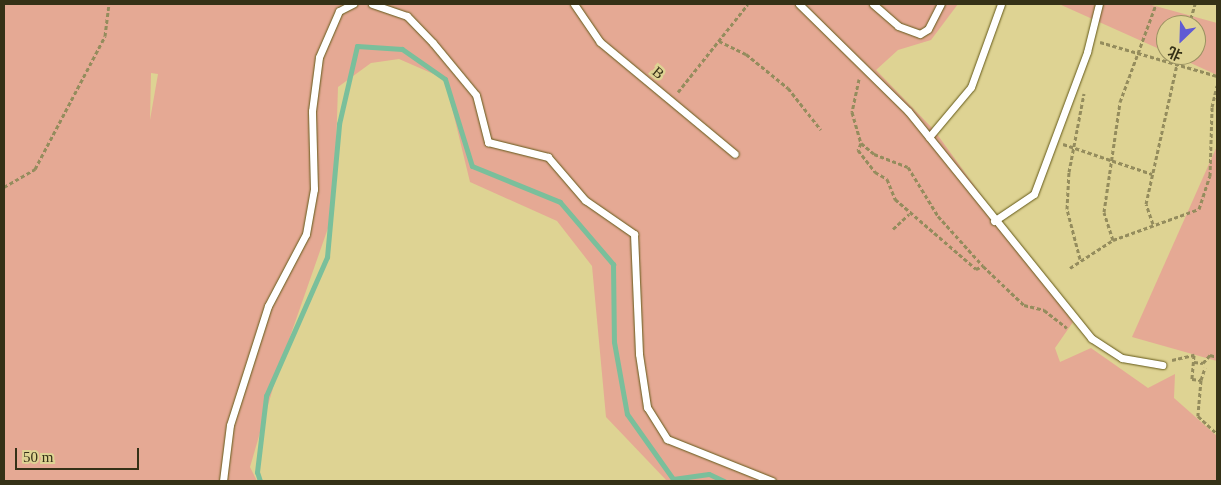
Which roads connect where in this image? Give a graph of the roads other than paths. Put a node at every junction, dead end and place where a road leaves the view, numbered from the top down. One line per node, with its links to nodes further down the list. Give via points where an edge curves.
1 (352, 4): 13 (lane, via 339,11 318,57 312,112 314,189 306,234 268,306 230,425)
2 (372, 4): 14 (lane, via 407,16 433,43 476,95 488,142 548,157 585,200 634,234 639,354 647,406 667,439)
3 (574, 4): 10 (lane, B, via 600,42)
4 (799, 4): 9 (lane, via 862,63)
5 (876, 4): 6 (lane, via 898,26 920,34 928,29)
6 (941, 4)
7 (1001, 4): 9 (lane, via 971,87)
8 (1099, 4): 11 (lane, via 1090,39 1034,194)
9 (929, 137): 11 (lane)
10 (735, 154)
11 (994, 221): 12 (lane, via 1091,338 1122,358)
12 (1162, 365)
13 (223, 481)
14 (772, 481)

